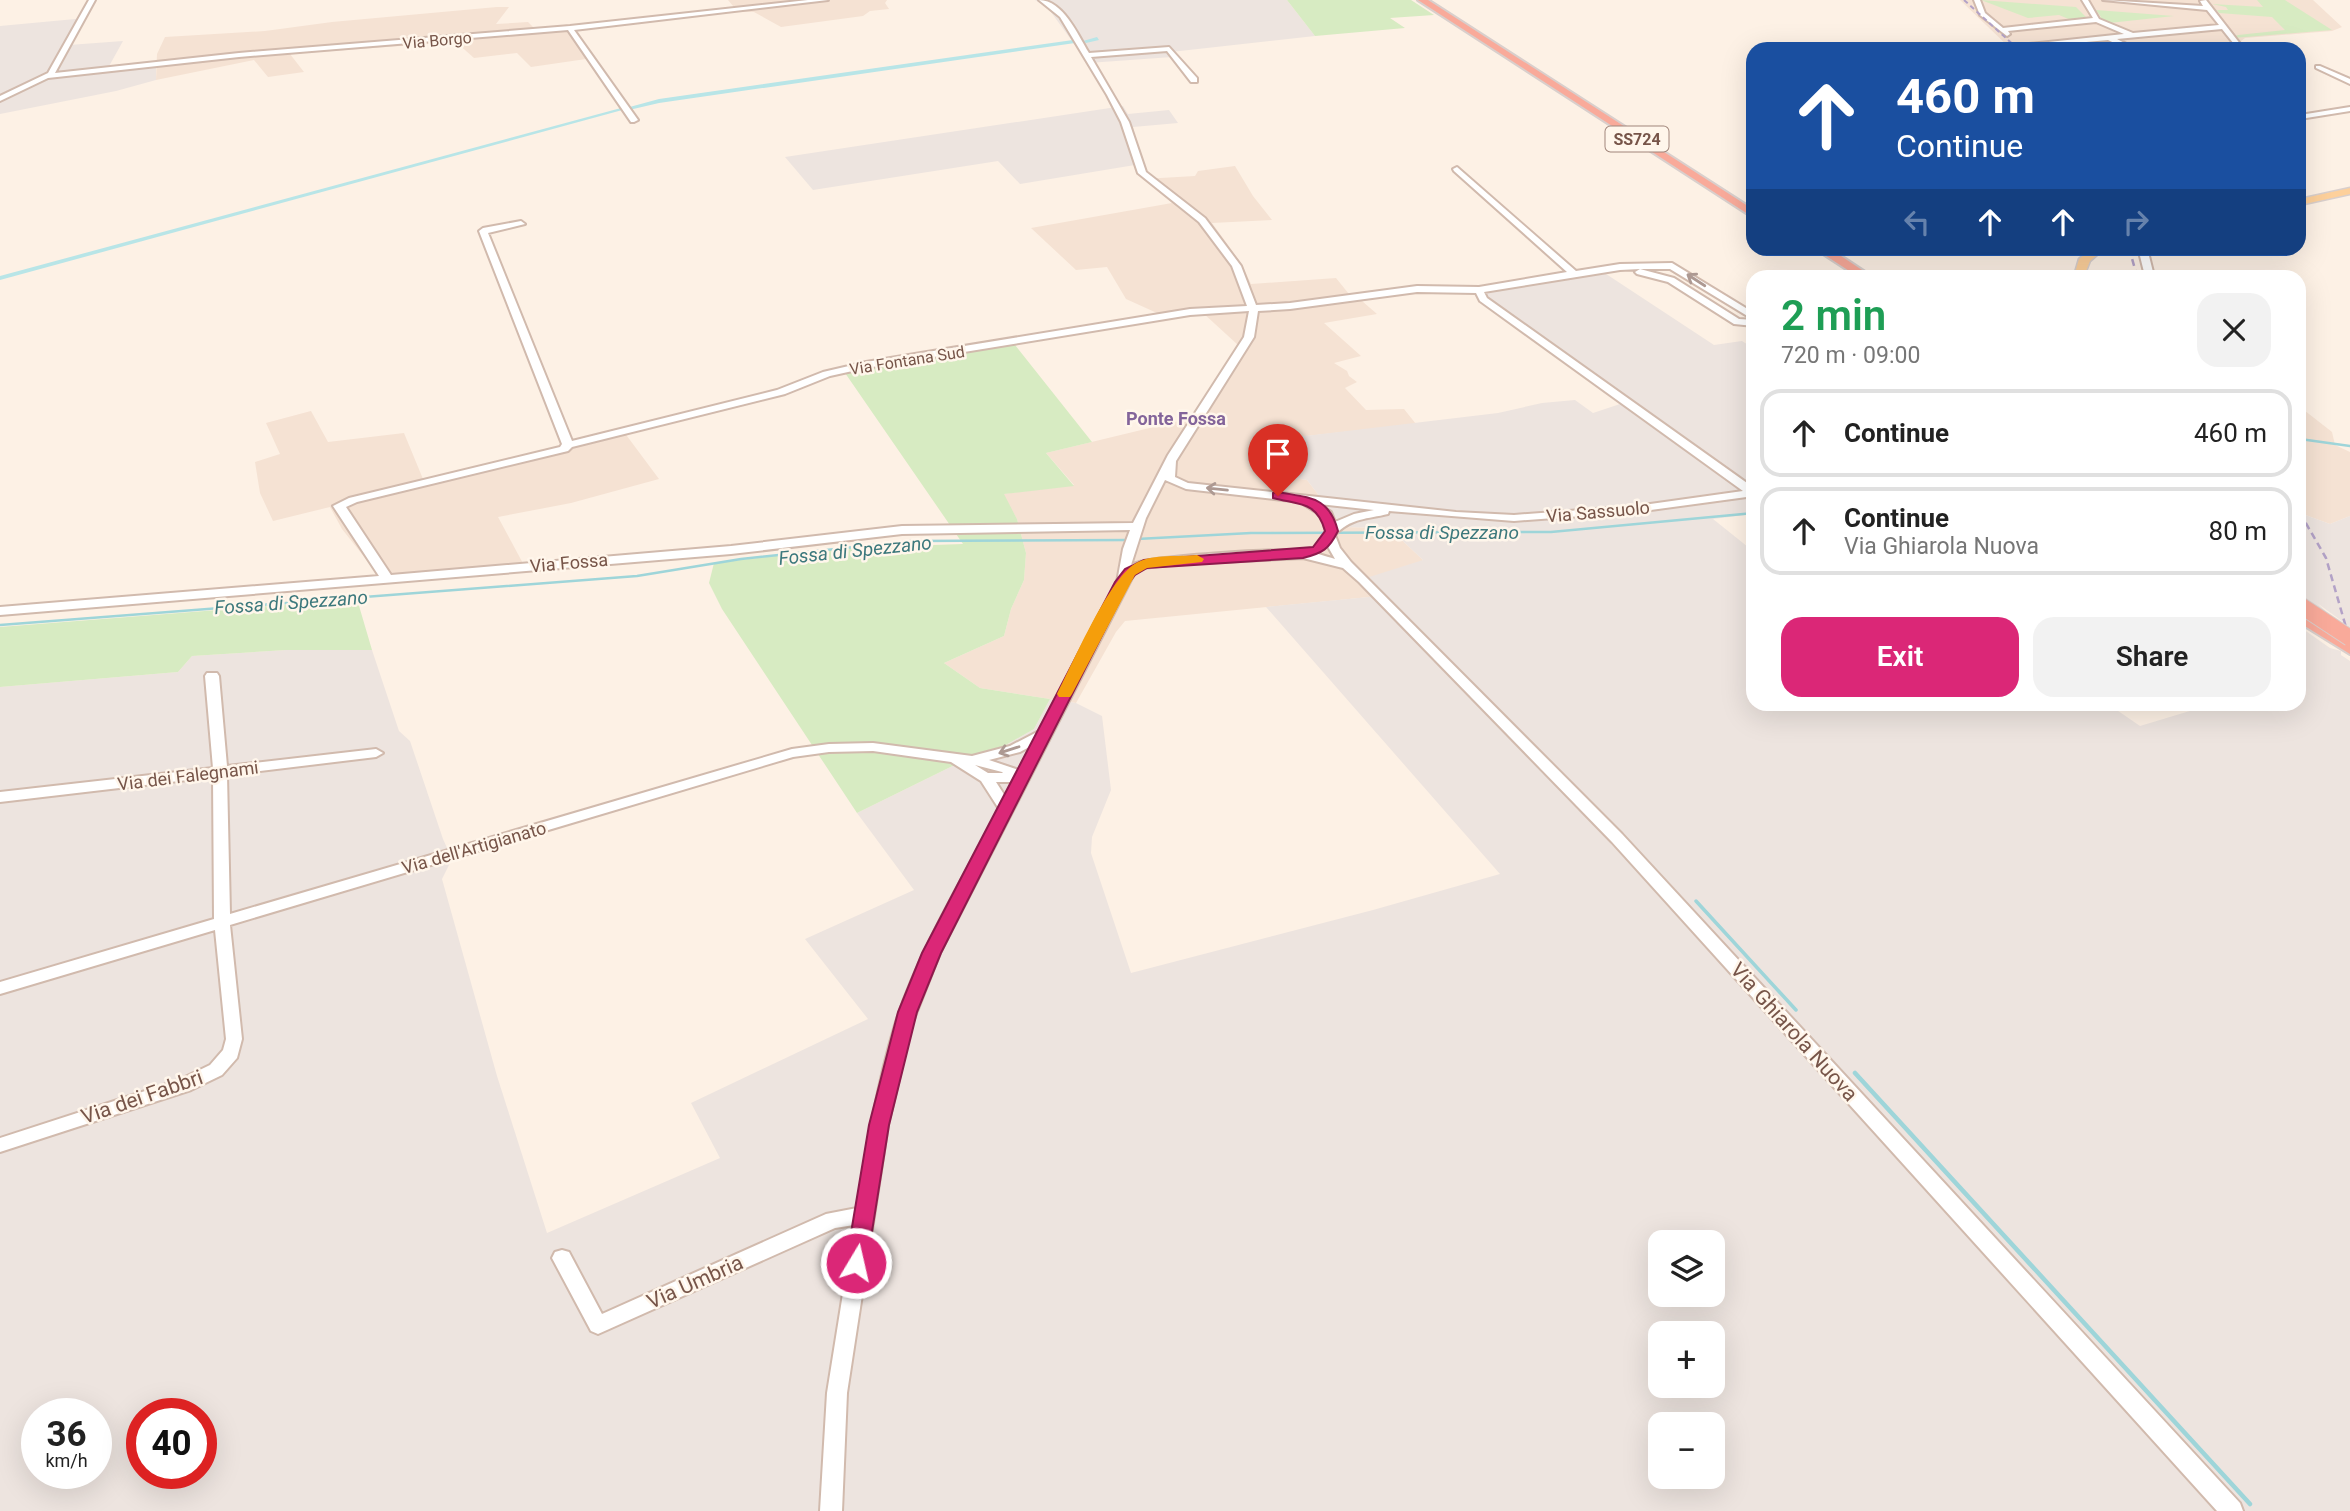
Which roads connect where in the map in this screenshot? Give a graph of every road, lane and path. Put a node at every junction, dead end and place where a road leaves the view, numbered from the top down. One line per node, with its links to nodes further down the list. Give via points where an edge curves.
1 (92, 0): 26 (street)
2 (825, 0): 15 (street, Via Borgo)
3 (1042, 0): 24 (street, via 1063,16)
4 (1422, 0): 39 (highway, SS724)
5 (1430, 0): 38 (highway, SS724)
6 (1977, 0): 16 (street, via 1982,14)
7 (2085, 0): 11 (street)
8 (2106, 0): 10 (street)
9 (2203, 0): 10 (street)
10 (2209, 8): 14 (street)
11 (2097, 20): 12 (street); 18 (street)
12 (2074, 22): 13 (street); 16 (street)
13 (2086, 27)
14 (2224, 27): 18 (street); 23 (street)
15 (570, 28): 26 (street, Via Borgo); 34 (street)
16 (2001, 30): 20 (street)
17 (2098, 33): 19 (street)
18 (2132, 36): 19 (street)
19 (2110, 38): 21 (street); 22 (street)
20 (2016, 42)
21 (2075, 42)
22 (2118, 42)
23 (2235, 42)
24 (1087, 55): 27 (street, via 1169,49); 50 (street, via 1125,122 1142,173 1202,220 1236,266)
25 (2318, 67): 28 (street)
26 (48, 76): 29 (street)
27 (1194, 80)
28 (2350, 82)
29 (22, 89): 30 (street); 31 (street)
30 (0, 92)
31 (0, 99)
32 (2350, 109): 33 (street)
33 (2306, 116)
34 (634, 121)
35 (1457, 169): 48 (street)
36 (2350, 191): 37 (main road)
37 (2306, 201)
38 (1746, 203)
39 (1746, 210)
40 (521, 224): 53 (street, via 483,231)
41 (1813, 256): 45 (highway)
42 (1828, 256): 46 (highway)
43 (1831, 256): 47 (highway)
44 (1629, 267): 48 (street, Via Fontana Sud); 51 (street, Via Fontana Sud, one-way to 44, via 1675,267); 52 (street, via 1671,280)
45 (1832, 270)
46 (1846, 270)
47 (1855, 270)
48 (1574, 274): 49 (street, Via Fontana Sud)
49 (1479, 290): 50 (street, Via Fontana Sud, via 1417,289); 56 (street, via 1483,299)
50 (1252, 308): 53 (street, Via Fontana Sud, via 1190,312 866,365 781,392); 54 (street, via 1249,337)
51 (1746, 312)
52 (1746, 324)
53 (568, 445): 66 (street, Via Fontana Sud, via 339,506)
54 (1172, 461): 55 (street, via 1170,479); 59 (street)
55 (1186, 486): 58 (street, Via Sassuolo, one-way to 55); 59 (street)
56 (1746, 487)
57 (1746, 492): 60 (street, Via Sassuolo, via 1683,504 1546,516)
58 (1298, 498): 60 (street, Via Sassuolo); 61 (street, via 1323,510)
59 (1148, 500): 62 (street)
60 (1421, 512): 61 (street, via 1364,514)
61 (1331, 534): 63 (street, via 1318,550); 65 (street)
62 (1134, 540): 64 (street, Via Fossa, via 1147,556); 66 (street, Via Fossa, via 902,530 731,550); 67 (street)
63 (1303, 554): 64 (street); 65 (street)
64 (1177, 560): 67 (street, via 1140,565)
65 (1345, 565): 89 (street, Via Ghiarola Nuova, via 1617,838)
66 (387, 578): 69 (street, Via Fossa)
67 (1122, 582): 74 (street)
68 (2306, 609): 71 (highway, bridge)
69 (0, 611)
70 (2306, 620): 72 (highway)
71 (2350, 638)
72 (2350, 649)
73 (212, 676): 78 (street, Via dei Fabbri)
74 (1044, 734): 77 (street, Via dell'Artigianato, one-way to 77, via 1015,749); 79 (street)
75 (376, 753): 78 (street, Via dei Falegnami)
76 (953, 760): 77 (street, Via dell'Artigianato); 80 (street, Via dell'Artigianato); 83 (street, Via dell'Artigianato, via 873,747 792,754)
77 (971, 760): 79 (street, Via dell'Artigianato)
78 (220, 772): 81 (street, Via dei Falegnami); 83 (street, Via dei Fabbri)
79 (1021, 777): 80 (street); 82 (street)
80 (986, 778): 82 (street, Via dell'Artigianato)
81 (0, 797)
82 (1006, 808): 86 (street, via 932,953 908,1012 879,1125)
83 (222, 921): 84 (street, Via dell'Artigianato); 85 (street, Via dei Fabbri, via 234,1039 231,1053 216,1070 185,1085)
84 (0, 988)
85 (0, 1144)
86 (864, 1215): 87 (street, Via Umbria, via 833,1220 598,1325); 88 (street, via 837,1393)
87 (562, 1258)
88 (831, 1511)
89 (2232, 1511)

